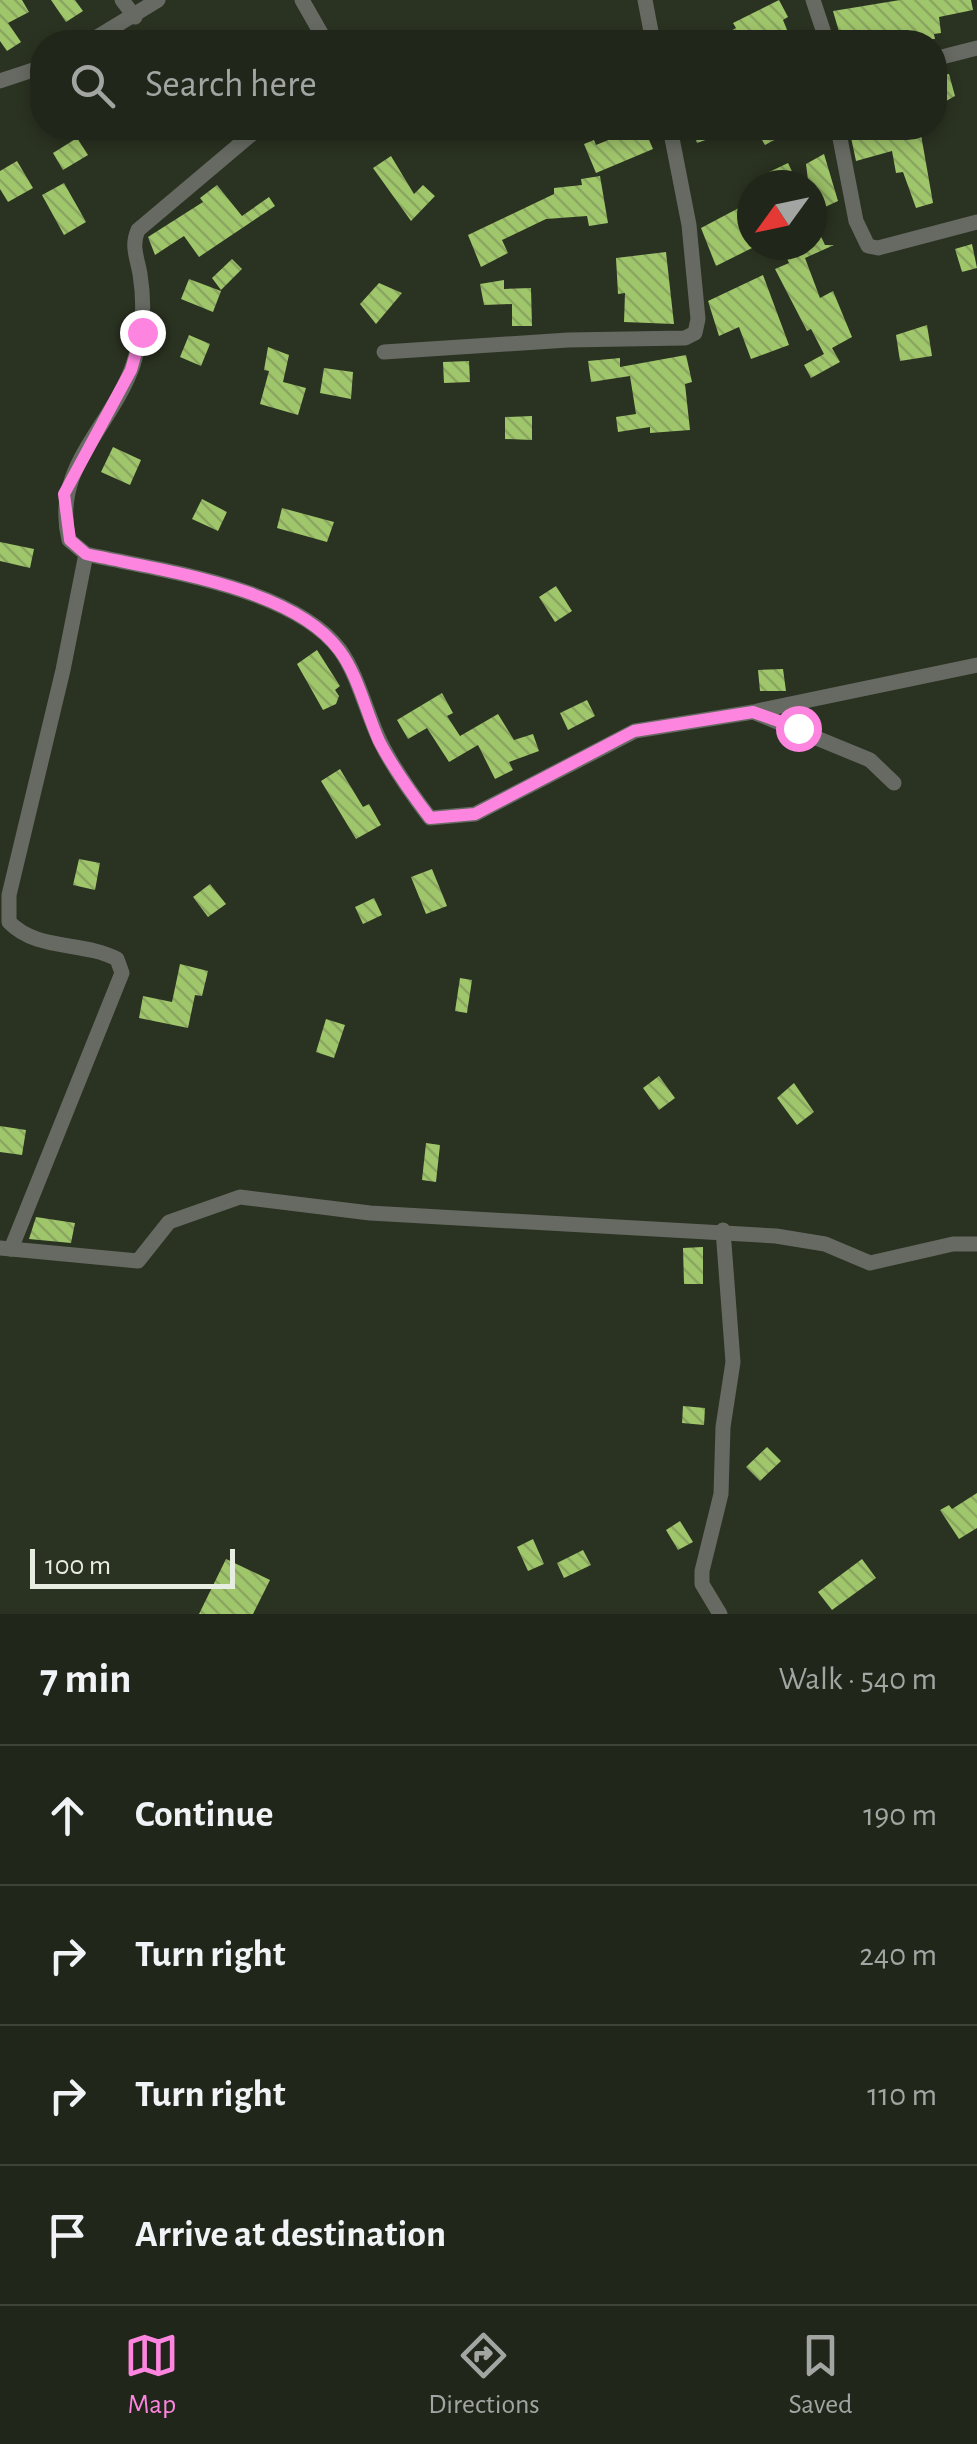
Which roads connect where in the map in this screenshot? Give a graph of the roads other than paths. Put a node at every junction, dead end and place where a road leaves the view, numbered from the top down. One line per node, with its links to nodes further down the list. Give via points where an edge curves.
1 (122, 0): 6 (street)
2 (158, 0): 6 (street)
3 (302, 0): 8 (street)
4 (645, 0): 9 (street)
5 (813, 0): 10 (street)
6 (135, 18): 7 (street)
7 (112, 30)
8 (319, 30)
9 (651, 30)
10 (823, 30)
11 (977, 48): 12 (street)
12 (947, 56)
13 (30, 70): 14 (street)
14 (0, 81)
15 (244, 140): 20 (street, via 132,242 142,332 131,370 64,494 70,540)
16 (672, 140): 19 (street, via 689,225 694,333)
17 (840, 140): 18 (street, via 856,221 868,246)
18 (977, 222)
19 (384, 352)
20 (86, 554): 22 (street, via 224,586 297,614 324,633 341,651 381,744 430,818 475,814 634,731); 26 (street, via 9,894 9,922 37,940 96,948 117,959 122,973)
21 (977, 666): 22 (street)
22 (753, 712): 23 (street, via 870,760)
23 (894, 783)
24 (723, 1230): 25 (street, via 825,1244 870,1263); 26 (street, via 370,1214 240,1197 169,1222 138,1262); 27 (street, via 733,1362 721,1494 702,1571 702,1584)
25 (977, 1244)
26 (6, 1248)
27 (720, 1614)

